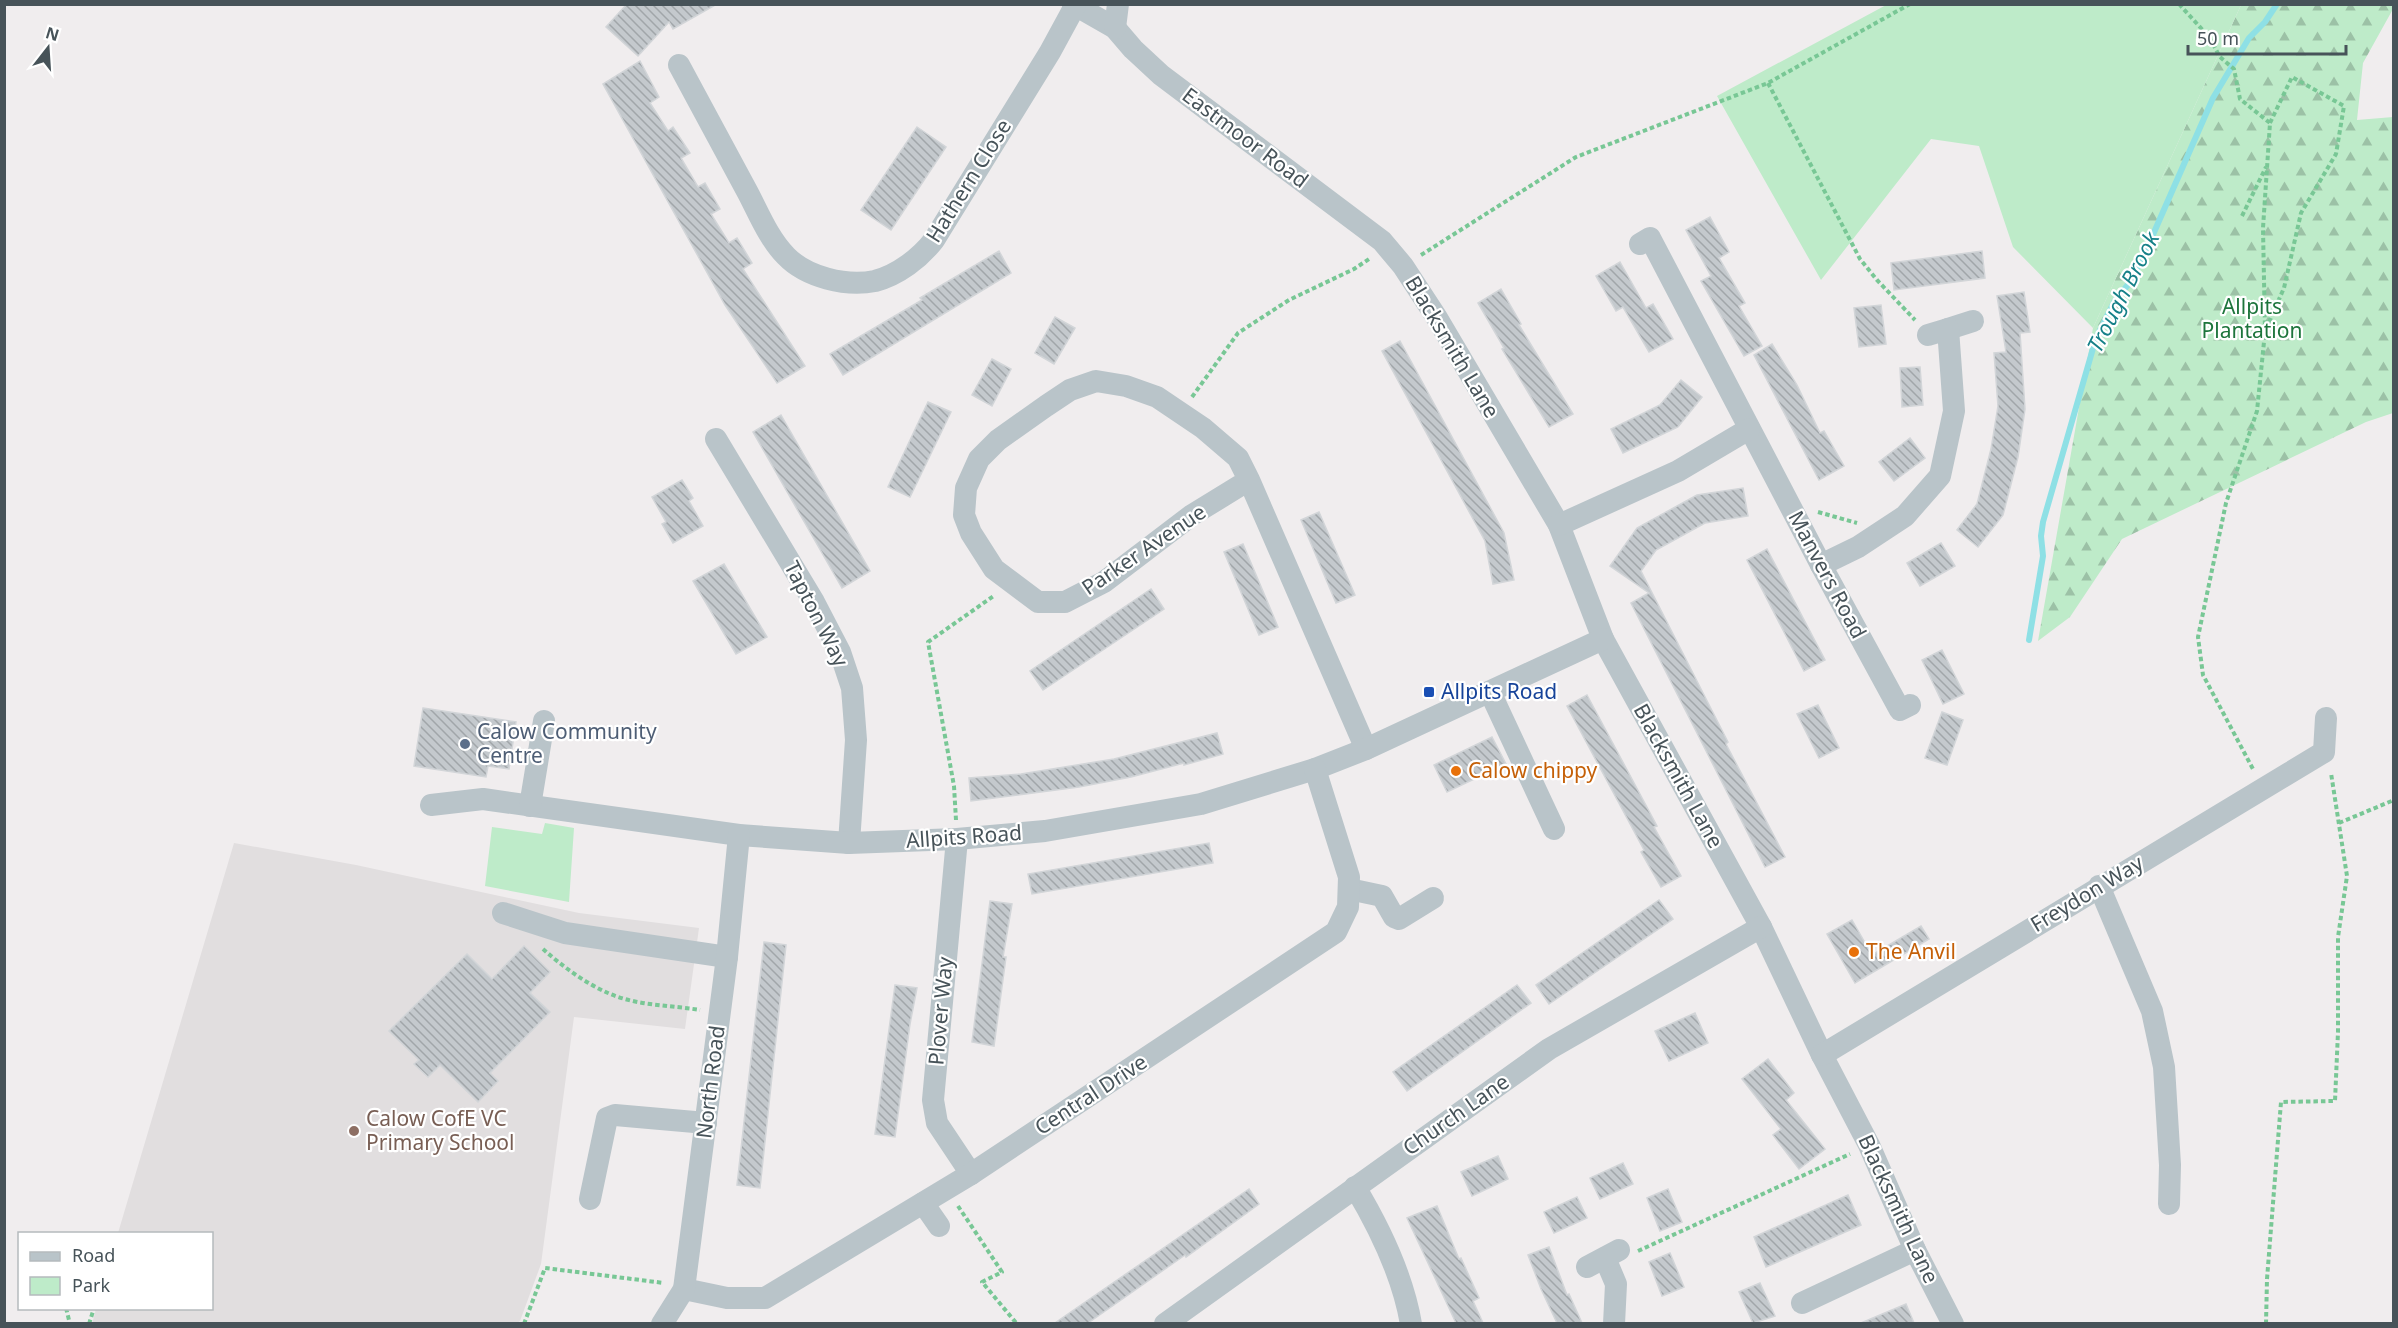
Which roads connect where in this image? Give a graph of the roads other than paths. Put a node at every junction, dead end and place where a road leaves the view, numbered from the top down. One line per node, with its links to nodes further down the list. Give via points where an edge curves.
1 (1118, 4): 3 (street)
2 (1074, 5): 3 (street); 4 (street, Hathern Close, via 1050,52 934,240 902,269 875,280 827,278 798,266 786,256)
3 (1115, 28): 5 (street, Eastmoor Road, via 1161,75)
4 (679, 65)
5 (1385, 244): 11 (street, Blacksmith Lane, via 1437,318)
6 (1640, 244): 8 (street, Manvers Road, via 1650,238)
7 (1973, 321): 12 (street, via 1938,332 1954,411 1940,476 1905,516)
8 (1749, 429): 11 (street, via 1678,471); 12 (street, Manvers Road)
9 (716, 439): 25 (street, Tapton Way, via 814,602 852,688 856,740)
10 (1249, 480): 10 (street, Parker Avenue, via 1238,458 1157,397 1096,381 1070,390 979,459 966,488 964,515 994,569 1038,602 1065,602 1104,582 1192,515); 18 (street, Parker Avenue)
11 (1559, 525): 13 (street, Blacksmith Lane)
12 (1821, 565): 15 (street, Manvers Road)
13 (1603, 639): 14 (street, Allpits Road); 30 (street, Blacksmith Lane)
14 (1491, 692): 18 (street, Allpits Road); 22 (street)
15 (1899, 711)
16 (2326, 718): 26 (street, Freydon Way, via 2324,752)
17 (544, 721): 21 (street)
18 (1366, 749): 19 (street, Allpits Road)
19 (1315, 769): 24 (street, Allpits Road, via 1201,804 1045,831); 27 (street, Central Drive, via 1349,877)
20 (431, 805): 21 (street, Allpits Road, via 483,799)
21 (537, 807): 23 (street, Allpits Road)
22 (1554, 829)
23 (739, 835): 25 (street, Allpits Road); 31 (street, North Road)
24 (957, 839): 25 (street, Allpits Road); 34 (street, Plover Way, via 933,1100 937,1124)
25 (849, 843)
26 (2099, 886): 32 (street, Freydon Way); 38 (street, via 2152,1011 2162,1056)
27 (1348, 889): 28 (street, via 1382,896 1399,919); 34 (street, Central Drive, via 1347,907 1336,932 1184,1044)
28 (1433, 898)
29 (503, 913): 31 (street, via 565,933)
30 (1761, 927): 32 (street, Blacksmith Lane); 35 (street, Church Lane, via 1549,1049)
31 (727, 957): 33 (street, North Road)
32 (1822, 1055): 40 (street, Blacksmith Lane, via 1869,1145)
33 (706, 1122): 36 (street, via 615,1115 607,1118); 42 (street, North Road)
34 (971, 1174): 37 (street, Central Drive)
35 (1355, 1187): 45 (street, Church Lane); 46 (street, via 1378,1226 1408,1306)
36 (590, 1199)
37 (923, 1203): 39 (street); 42 (street, Central Drive, via 765,1298 727,1298)
38 (2169, 1204)
39 (939, 1226)
40 (1915, 1250): 43 (street); 48 (street, Blacksmith Lane)
41 (1604, 1258): 47 (street, via 1616,1284)
42 (684, 1289): 44 (street, North Road)
43 (1802, 1303)
44 (662, 1323)
45 (1165, 1323)
46 (1410, 1323)
47 (1614, 1323)
48 (1953, 1323)

